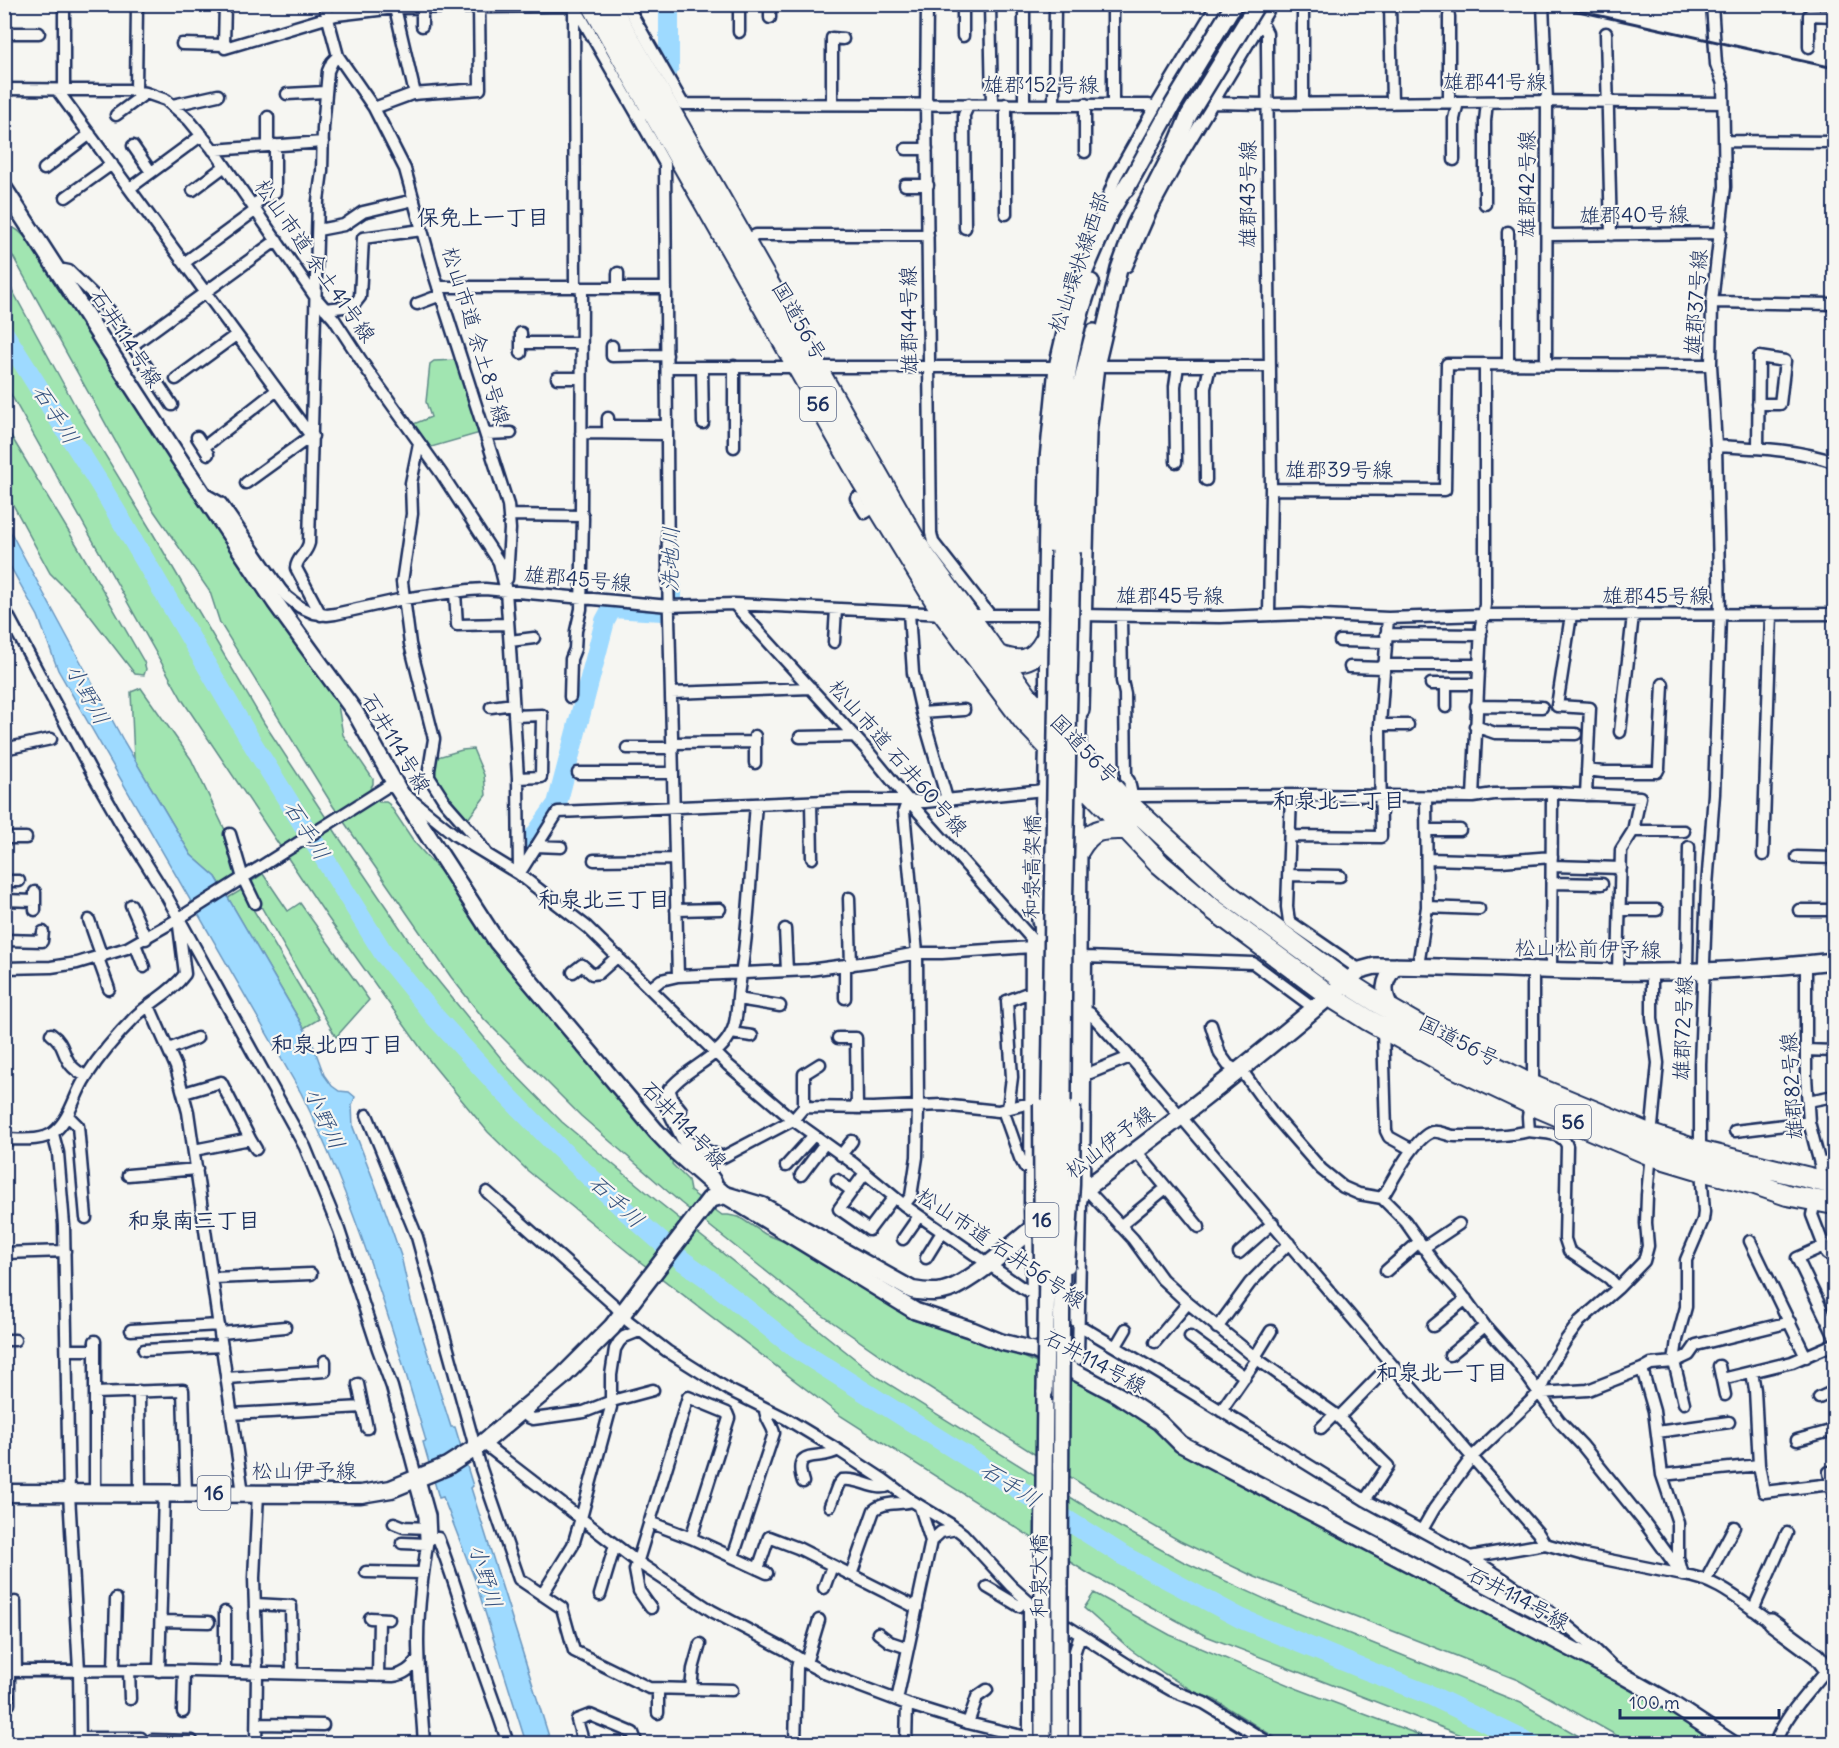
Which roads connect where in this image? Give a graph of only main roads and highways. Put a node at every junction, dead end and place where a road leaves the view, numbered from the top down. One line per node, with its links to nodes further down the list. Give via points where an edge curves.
1 (609, 4): 3 (highway, 国道56号 / 56)
2 (578, 6): 3 (highway, 国道56号 / 56)
3 (657, 105): 4 (highway, 国道56号 / 56); 4 (highway, 国道56号 / 56, via 743,242)
4 (806, 367): 5 (highway, 国道56号 / 56)
5 (883, 502): 7 (highway, 国道56号 / 56); 8 (highway, 国道56号 / 56, via 943,614 1010,704 1080,779)
6 (1045, 641): 7 (highway, via 1027,659)
7 (996, 655): 8 (highway, 国道56号 / 56, via 1080,753)
8 (1132, 801): 9 (highway, via 1088,836); 10 (highway, 国道56号 / 56, via 1226,893); 11 (highway, 国道56号 / 56, via 1160,864 1213,909)
9 (1079, 850)
10 (1353, 976): 11 (main road, 松山伊予線 / 16); 12 (highway, 国道56号 / 56, via 1392,1010)
11 (1330, 996): 12 (highway, 国道56号 / 56, via 1447,1064); 14 (main road, 松山伊予線 / 16, via 960,1285 941,1292 912,1290 762,1206 725,1195 710,1199 612,1327 562,1377 477,1447 418,1479 391,1490 361,1494)
12 (1532, 1095): 13 (highway, 国道56号 / 56); 13 (highway, 国道56号 / 56, via 1651,1155 1787,1195)
13 (1826, 1189)
14 (4, 1493)

